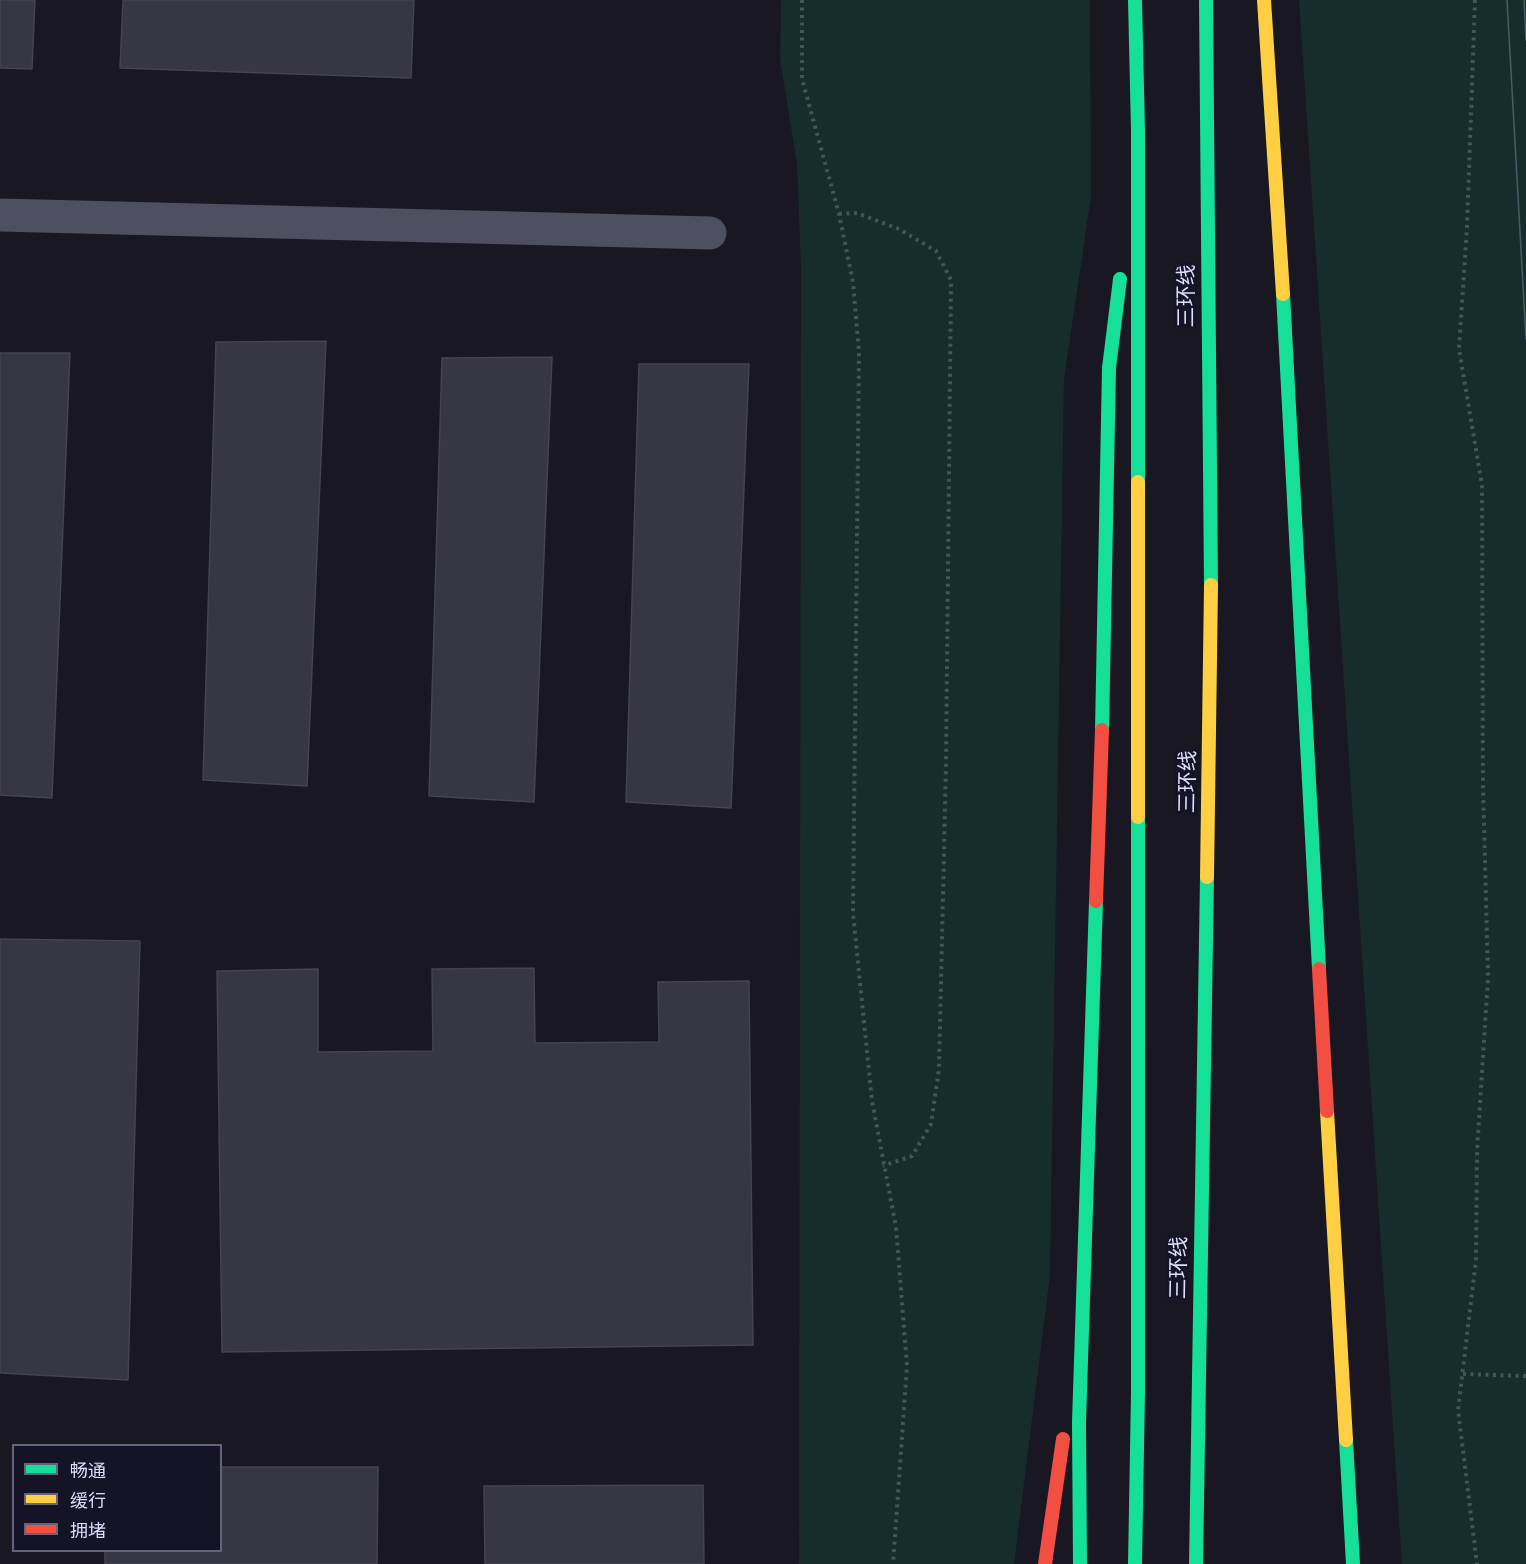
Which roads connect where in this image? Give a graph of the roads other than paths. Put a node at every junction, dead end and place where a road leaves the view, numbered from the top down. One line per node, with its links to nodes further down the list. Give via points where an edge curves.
1 (1136, 0): 4 (highway, 三环线)
2 (1206, 0): 10 (highway, 三环线, via 1211,633)
3 (1263, 0): 16 (highway, via 1282,271)
4 (1138, 131): 7 (highway); 13 (highway, 三环线)
5 (0, 215): 6 (street)
6 (710, 233)
7 (1125, 238)
8 (1122, 261): 9 (highway, via 1109,368 1103,708)
9 (1083, 1294): 11 (highway); 12 (highway)
10 (1197, 1463): 14 (highway, 三环线); 15 (highway)
11 (1045, 1564)
12 (1080, 1564)
13 (1135, 1564)
14 (1196, 1564)
15 (1204, 1564)
16 (1353, 1564)

